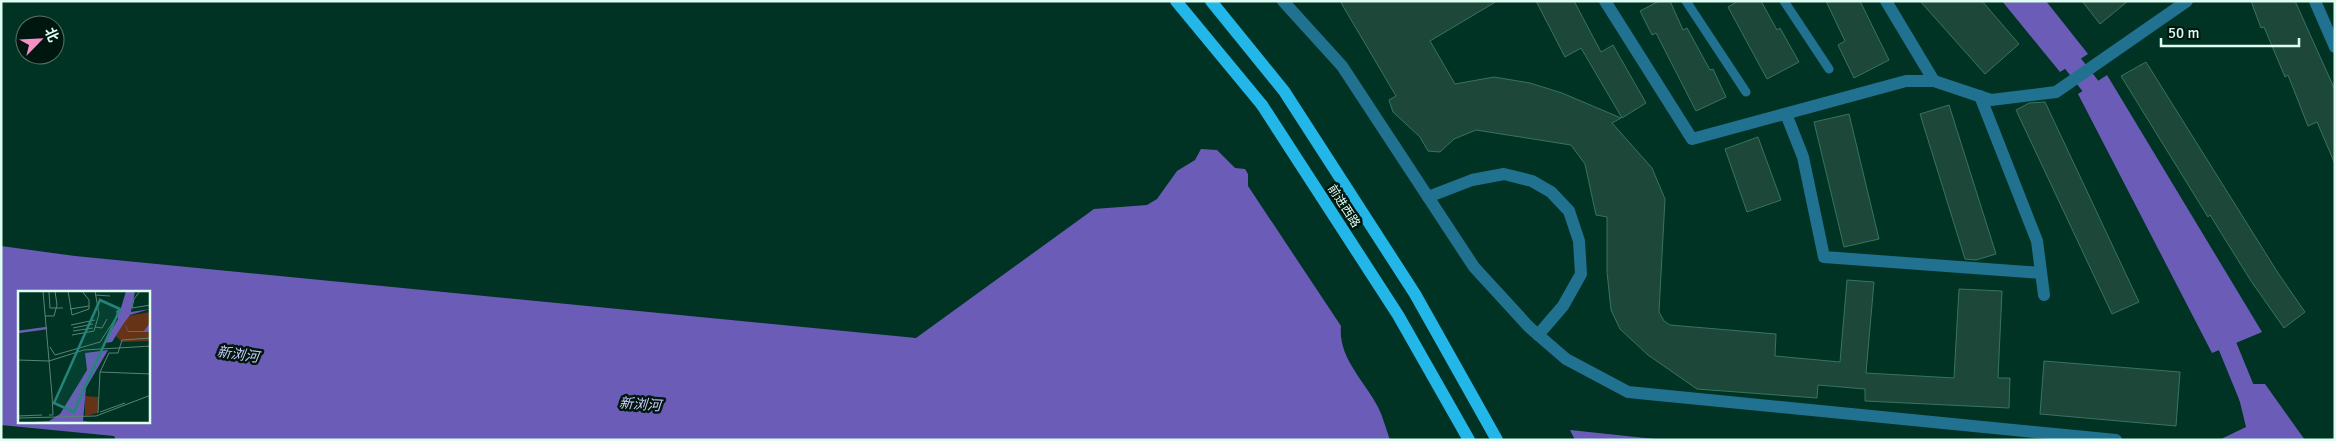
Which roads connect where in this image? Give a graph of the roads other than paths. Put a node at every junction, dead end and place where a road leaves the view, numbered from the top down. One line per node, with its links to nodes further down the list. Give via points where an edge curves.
1 (1176, 1): 20 (main road, 前进西路, bridge, via 1262,105 1398,315)
2 (1211, 1): 21 (main road, 前进西路, via 1284,91 1415,294)
3 (1283, 1): 16 (street, via 1342,66)
4 (1605, 1): 15 (street, via 1692,139)
5 (1686, 1): 13 (lane)
6 (1784, 1): 11 (lane)
7 (1886, 1): 12 (street)
8 (2187, 1): 14 (street, via 2056,92 1991,100)
9 (2315, 1): 10 (street)
10 (2335, 47)
11 (1830, 69)
12 (1934, 82): 14 (street); 15 (street, via 1906,81)
13 (1746, 92)
14 (1980, 96): 17 (street, via 2037,241)
15 (1786, 114): 17 (street, via 1804,157 1824,257)
16 (1428, 197): 19 (street, via 1474,267); 19 (street, via 1472,180 1504,174 1532,181 1551,192 1570,211 1579,241 1580,274 1563,306)
17 (2041, 272): 18 (street)
18 (2044, 295)
19 (1538, 335): 22 (street, via 1566,359 1628,392)
20 (1469, 440)
21 (1497, 440)
22 (2116, 440)

